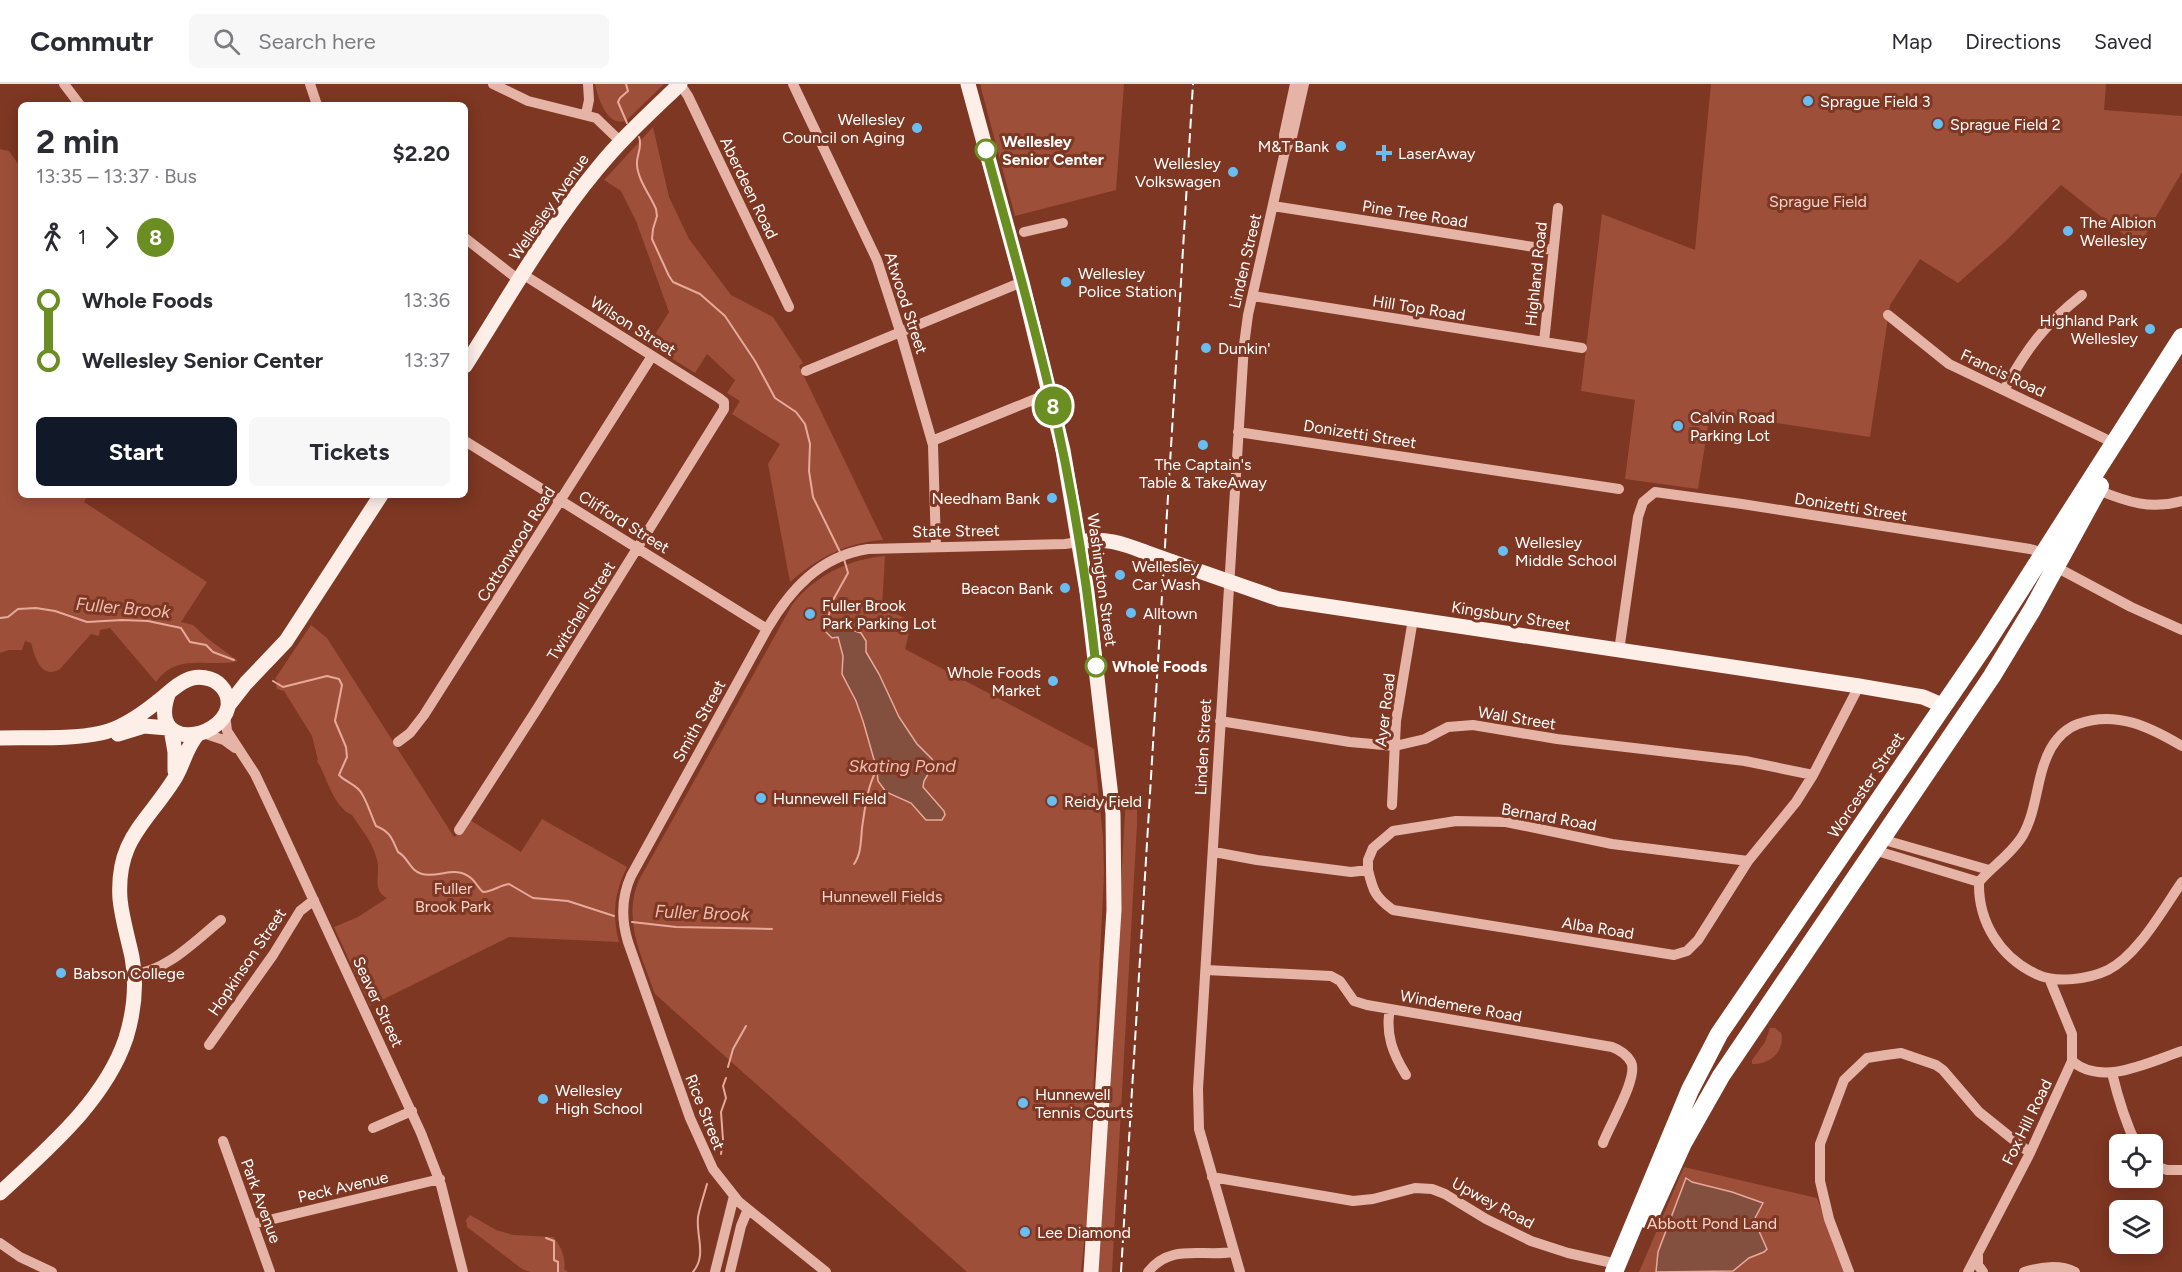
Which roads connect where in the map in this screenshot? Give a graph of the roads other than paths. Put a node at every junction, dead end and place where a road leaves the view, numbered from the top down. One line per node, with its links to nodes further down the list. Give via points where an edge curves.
1 (64, 84): 10 (street)
2 (310, 84): 11 (street)
3 (494, 84): 12 (street, via 528,101)
4 (588, 84): 12 (street)
5 (680, 84): 13 (main road, Wellesley Avenue); 25 (street, Aberdeen Road)
6 (793, 84): 27 (street, Atwood Street, via 874,254)
7 (968, 84): 22 (main road, Washington Street)
8 (1295, 84): 14 (street, Linden Street, via 1284,135)
9 (1304, 84): 14 (street, Linden Street)
10 (78, 102)
11 (316, 102)
12 (586, 114): 13 (street, via 600,121)
13 (621, 142): 21 (main road, Wellesley Avenue, via 575,198)
14 (1285, 151): 15 (street, Linden Street)
15 (1273, 206): 20 (street, Pine Tree Road); 24 (street, Linden Street)
16 (1557, 208): 20 (street, Highland Road)
17 (1063, 223): 18 (street)
18 (1024, 232)
19 (468, 240): 21 (street, Wilson Street)
20 (1553, 250): 29 (street, Highland Road)
21 (522, 278): 31 (street, Wilson Street); 33 (main road, Wellesley Avenue)
22 (1022, 282): 27 (street); 36 (main road, Washington Street)
23 (2082, 295): 35 (street, via 2039,333)
24 (1252, 296): 29 (street, Hill Top Road); 38 (street, Linden Street, via 1244,339)
25 (789, 307)
26 (1888, 315): 35 (street, Francis Road, via 1949,364)
27 (900, 331): 34 (street); 39 (street, Atwood Street)
28 (2182, 337): 41 (highway, Worcester Street)
29 (1544, 342): 30 (street, Hill Top Road)
30 (1582, 348)
31 (652, 356): 37 (street, Wilson Street); 45 (street, Cottonwood Road)
32 (2182, 358): 43 (highway, Worcester Street)
33 (468, 361)
34 (807, 371)
35 (2004, 390): 41 (street, Francis Road)
36 (1050, 393): 39 (street); 47 (main road, Washington Street)
37 (724, 405): 49 (street, Twitchell Street)
38 (1238, 432): 42 (street, Donizetti Street); 52 (street, Linden Street)
39 (932, 441): 48 (street, Atwood Street)
40 (468, 443): 45 (street, Clifford Street)
41 (2114, 443): 51 (highway, Worcester Street)
42 (1619, 489)
43 (2098, 490): 46 (street, via 2145,506); 51 (highway, Worcester Street)
44 (379, 498): 59 (main road, via 286,641)
45 (561, 501): 49 (street, Clifford Street); 70 (street, Cottonwood Road, via 424,715)
46 (2182, 501)
47 (1079, 542): 48 (street, State Street); 52 (main road, Kingsbury Street, bridge, via 1108,540); 123 (main road, Washington Street, via 1115,840)
48 (936, 547): 50 (street, State Street, via 868,549)
49 (638, 549): 56 (street, Clifford Street); 77 (street, Twitchell Street)
50 (835, 560): 56 (street, Smith Street, via 795,587)
51 (2050, 560): 53 (highway, Worcester Street); 54 (highway, Worcester Street); 57 (street, Donizetti Street, via 2131,607); 58 (street, Donizetti Street, via 2030,549 1662,492 1643,502 1638,517)
52 (1228, 582): 55 (main road, Kingsbury Street, via 1278,599); 65 (street, Linden Street)
53 (2019, 592): 54 (highway); 63 (highway, Worcester Street)
54 (2036, 604): 78 (highway, Worcester Street, via 1978,698)
55 (1413, 619): 58 (main road, Kingsbury Street); 71 (street, Ayer Road)
56 (767, 629): 88 (street, Smith Street, via 631,876 624,897)
57 (2182, 630)
58 (1619, 651): 61 (main road, Kingsbury Street)
59 (261, 668): 60 (main road, via 240,679); 64 (main road)
60 (218, 683): 62 (main road, via 197,677); 64 (main road, via 228,697)
61 (1859, 686): 63 (main road, Kingsbury Street, via 1923,697); 74 (street, Alba Road)
62 (169, 692): 66 (main road, via 164,710); 67 (main road, via 137,716)
63 (1944, 706): 85 (highway, Worcester Street)
64 (227, 709): 68 (main road, via 215,725); 73 (street, Seaver Street, via 227,731)
65 (1220, 721): 71 (street, Wall Street); 79 (street, Linden Street)
66 (170, 728): 67 (main road, via 144,726 125,733); 68 (main road, via 177,733); 75 (main road, via 176,759)
67 (103, 733): 69 (main road)
68 (200, 733): 73 (street, Seaver Street, via 224,740); 75 (main road, via 188,747)
69 (0, 738)
70 (398, 742)
71 (1395, 746): 74 (street, Wall Street, via 1425,739 1448,727 1473,725 1745,761); 76 (street, Ayer Road)
72 (2182, 746): 82 (street, via 2145,727 2114,718 2088,720 2074,726 2051,748 2022,836)
73 (241, 754): 86 (street, Seaver Street, via 263,790)
74 (1812, 775): 80 (street, Alba Road, via 1796,802)
75 (173, 781): 91 (main road, via 139,825 121,869 121,909)
76 (1392, 804)
77 (459, 830)
78 (1877, 845): 82 (street); 83 (street); 87 (highway, Worcester Street)
79 (1214, 852): 81 (street, via 1352,872); 90 (street, Linden Street)
80 (1748, 861): 81 (street, Bernard Road, via 1612,844 1506,822 1456,822 1393,831 1373,848); 81 (street, Alba Road, via 1698,940 1687,951 1674,955 1393,910 1373,892)
81 (1368, 870)
82 (1989, 870): 83 (street)
83 (1978, 882): 92 (street, via 1981,911 1995,941 2036,975)
84 (2182, 882): 92 (street, via 2136,947 2109,969 2089,976)
85 (1818, 890): 87 (highway, via 1822,904); 116 (highway, Worcester Street, via 1704,1061)
86 (314, 900): 94 (street, Hopkinson Street, via 300,911); 99 (street, Seaver Street)
87 (1835, 908): 116 (highway, Worcester Street, via 1709,1096)
88 (623, 919): 110 (street, Rice Street, via 629,947 690,1118 713,1169)
89 (221, 920): 91 (street, via 167,962)
90 (1206, 970): 93 (street, Windemere Road, via 1331,976 1340,981 1354,1001); 107 (street, Linden Street, via 1199,1129)
91 (134, 974): 109 (main road, via 131,1019 112,1069 77,1117)
92 (2049, 978): 96 (street, Fox Hill Road, via 2072,1034)
93 (1390, 1009): 98 (street, via 1388,1036); 103 (street, Windemere Road, via 1621,1051 1633,1070)
94 (209, 1045)
95 (2182, 1051): 97 (street)
96 (2072, 1061): 97 (street, via 2088,1071); 104 (street, Fox Hill Road)
97 (2112, 1073): 101 (street)
98 (1406, 1075)
99 (412, 1111): 100 (street); 108 (street, Seaver Street)
100 (373, 1128)
101 (2132, 1134)
102 (224, 1140): 112 (street, Park Avenue)
103 (1603, 1143)
104 (2030, 1153): 115 (street, Fox Hill Road); 126 (street, via 1979,1112 1936,1065 1900,1053 1867,1058 1844,1080 1820,1144 1820,1181)
105 (2163, 1169): 106 (street)
106 (2182, 1170)
107 (1212, 1177): 114 (street, Linden Street); 116 (street, Upwey Road, via 1353,1201 1415,1188 1432,1189 1531,1241)
108 (440, 1179): 112 (street, Peck Avenue); 119 (street, Seaver Street)
109 (0, 1193)
110 (734, 1196): 111 (street, Rice Street); 120 (street)
111 (748, 1209): 121 (street); 122 (street, Rice Street)
112 (253, 1224): 118 (street, Park Avenue)
113 (0, 1243): 117 (street)
114 (1233, 1252): 124 (street, via 1177,1252 1163,1257); 125 (street, Linden Street)
115 (1978, 1254): 127 (street, Fox Hill Road); 128 (street)
116 (1620, 1269)
117 (52, 1272)
118 (270, 1272)
119 (463, 1272)
120 (715, 1272)
121 (730, 1272)
122 (826, 1272)
123 (1091, 1272)
124 (1148, 1272)
125 (1240, 1272)
126 (1849, 1272)
127 (1968, 1272)
128 (1983, 1272)
129 (2024, 1272): 130 (street, via 2067,1268)
130 (2075, 1272)

